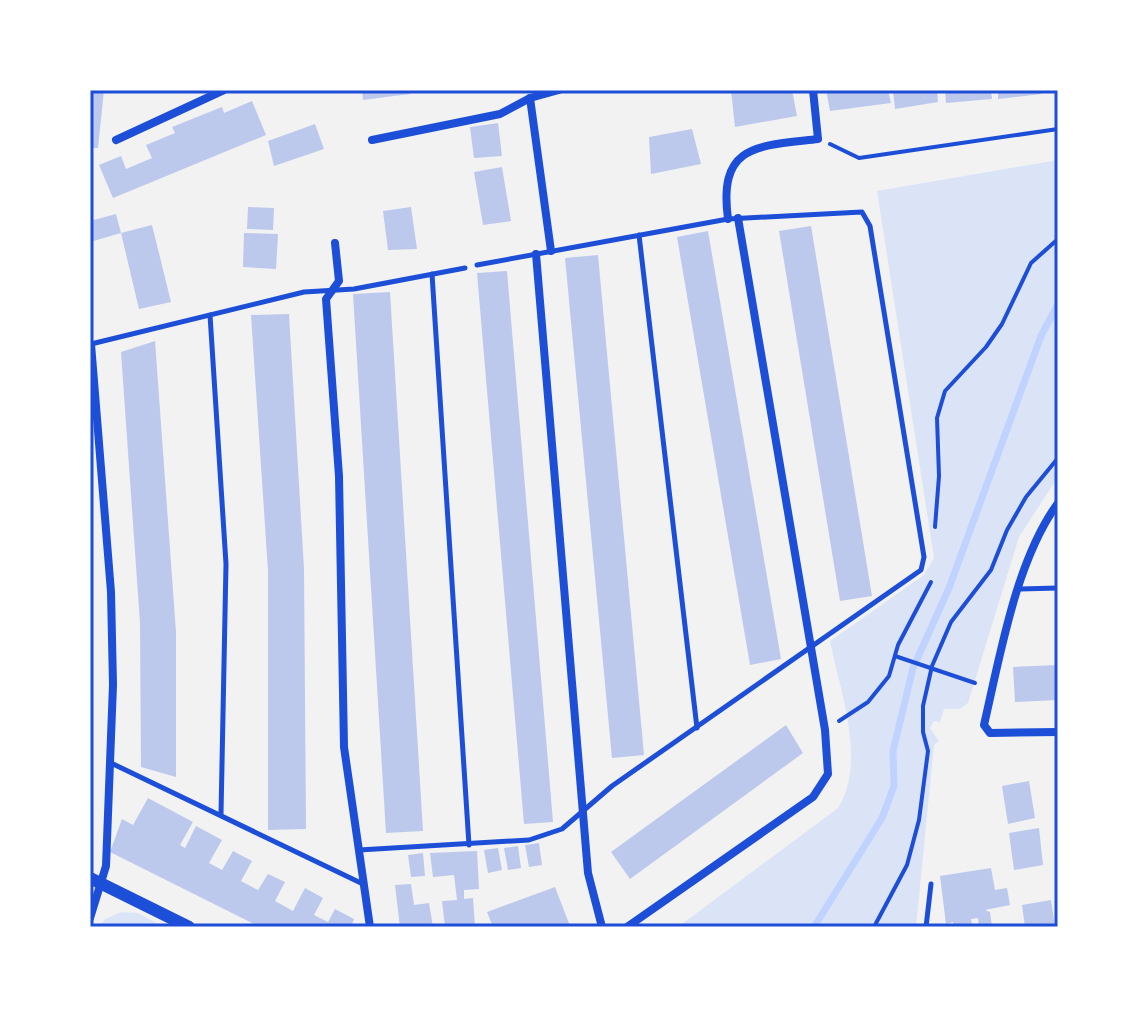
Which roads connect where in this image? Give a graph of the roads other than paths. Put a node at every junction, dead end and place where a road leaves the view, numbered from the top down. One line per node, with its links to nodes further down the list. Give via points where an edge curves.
1 (224, 90): 5 (street)
2 (559, 90): 4 (street)
3 (813, 90): 7 (street, via 818,139 759,148 738,159 725,183)
4 (530, 98): 6 (street, via 500,114); 10 (street)
5 (116, 140)
6 (372, 140)
7 (733, 218): 8 (lane); 21 (street); 21 (lane, via 862,212 870,226 924,557 921,570)
8 (639, 235): 10 (lane); 22 (lane)
9 (335, 243): 15 (street, via 339,281)
10 (551, 251): 11 (lane)
11 (536, 254): 12 (lane); 25 (street)
12 (477, 265)
13 (465, 268): 14 (lane)
14 (432, 274): 15 (lane); 27 (lane)
15 (332, 290): 16 (lane); 28 (street, via 326,299 339,476 344,747)
16 (210, 315): 17 (lane); 26 (lane, via 226,564)
17 (90, 344): 24 (street, via 111,592)
18 (1058, 503): 20 (street, via 1034,546)
19 (1058, 588): 20 (lane)
20 (1020, 589): 23 (street, via 984,725 990,733)
21 (810, 648): 22 (lane); 37 (street, via 828,774 813,797)
22 (697, 728): 25 (lane)
23 (1058, 732)
24 (110, 762): 26 (lane); 30 (street)
25 (583, 812): 27 (lane, via 562,829 529,840); 36 (street, via 588,873)
26 (221, 814): 31 (lane)
27 (469, 845): 28 (lane)
28 (357, 850): 31 (street)
29 (90, 878): 30 (street)
30 (103, 884): 33 (street); 34 (street)
31 (363, 884): 35 (street)
32 (931, 884): 38 (lane)
33 (90, 918)
34 (189, 927)
35 (370, 927)
36 (602, 927)
37 (627, 927)
38 (926, 927)

